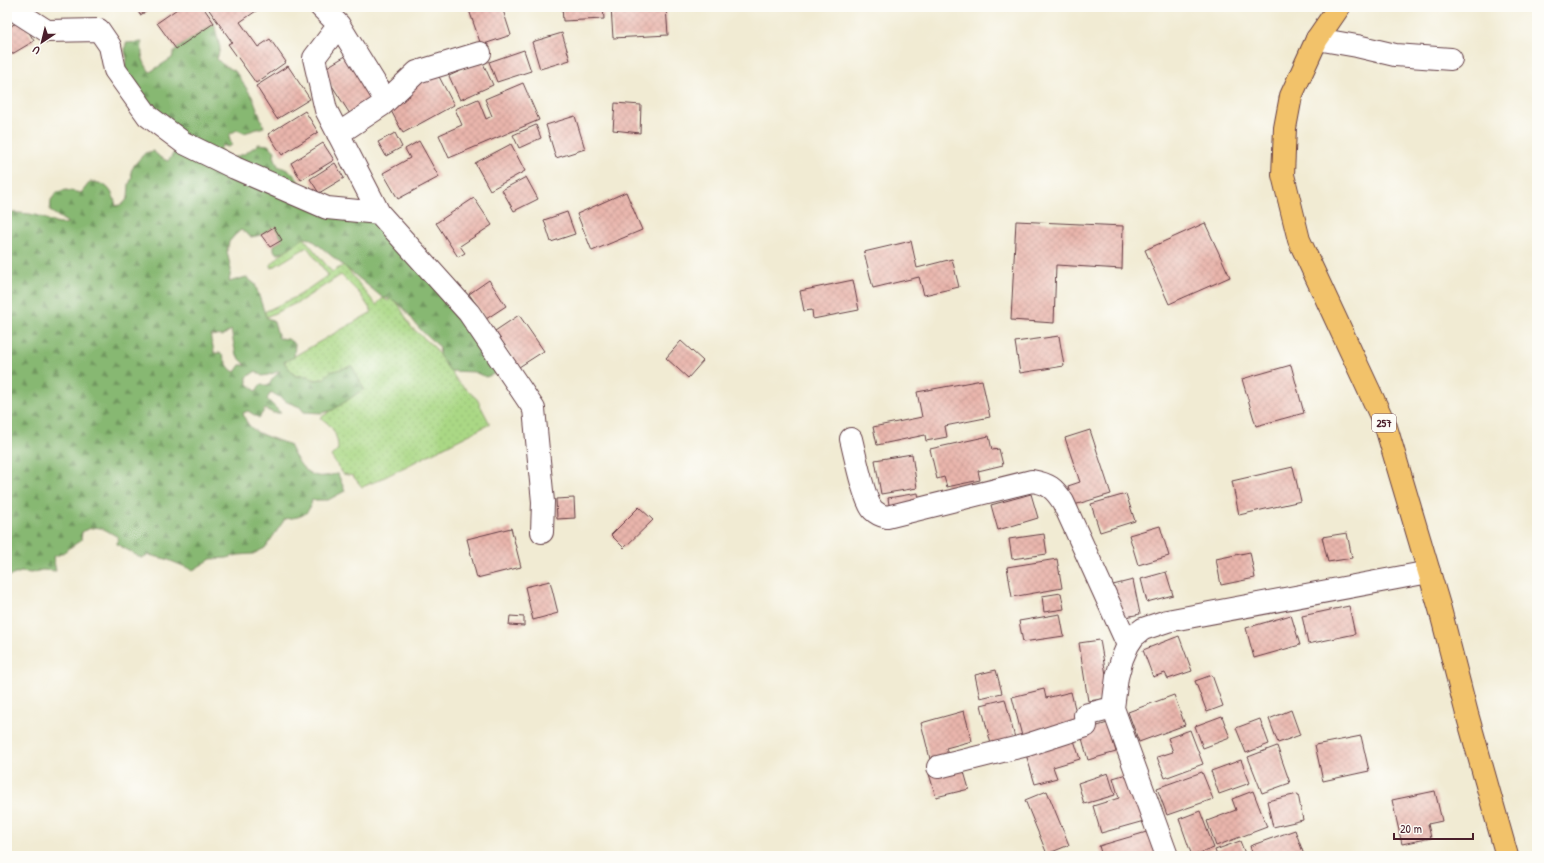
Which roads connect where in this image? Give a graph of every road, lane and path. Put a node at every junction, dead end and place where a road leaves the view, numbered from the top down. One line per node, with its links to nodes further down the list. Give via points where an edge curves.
1 (16, 7): 10 (street, via 19,13 47,31 99,30 110,46 115,70 148,116 184,143 327,208)
2 (321, 7): 4 (street)
3 (1339, 7): 5 (main road, 257)
4 (339, 25): 8 (street); 9 (street, via 314,58 326,110)
5 (1317, 39): 7 (street, via 1395,55); 13 (main road, 257, via 1291,96 1285,128 1283,175 1299,240 1386,428)
6 (480, 54): 8 (street, via 417,72)
7 (1451, 59)
8 (386, 101): 9 (street)
9 (338, 134): 10 (street)
10 (379, 212): 12 (street, via 469,313 534,409 543,502)
11 (851, 439): 14 (street, via 867,499 877,514 887,517 1032,481 1047,484 1057,492 1063,502)
12 (542, 532)
13 (1429, 572): 14 (street, via 1167,621 1143,629); 18 (main road, 257)
14 (1128, 645): 15 (street, via 1117,678)
15 (1113, 708): 16 (street, via 1085,715 1086,726 1027,745); 17 (street)
16 (938, 767)
17 (1167, 856)
18 (1507, 856)

